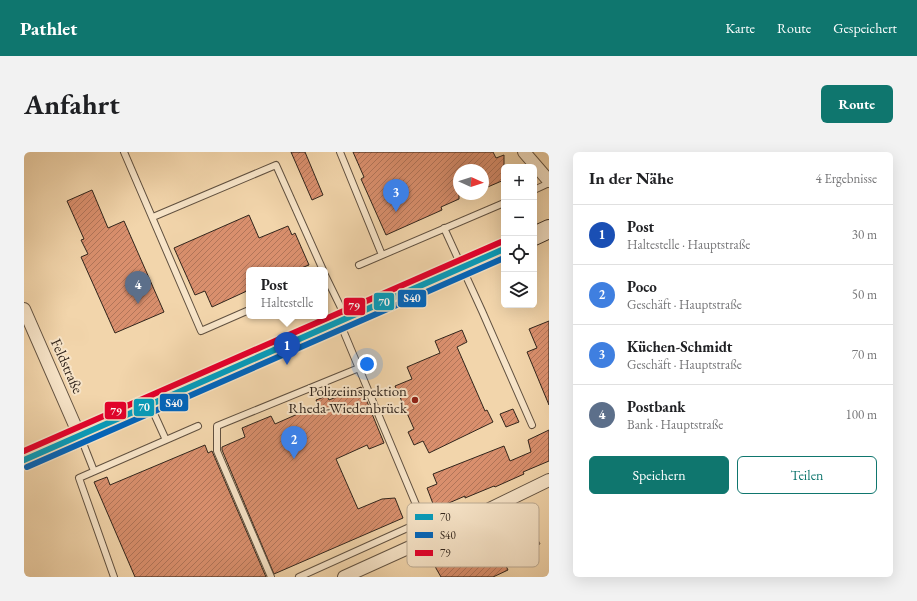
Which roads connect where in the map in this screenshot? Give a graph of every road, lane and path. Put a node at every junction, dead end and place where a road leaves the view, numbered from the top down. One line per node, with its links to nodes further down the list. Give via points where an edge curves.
1 (124, 152): 7 (lane)
2 (340, 152): 12 (lane)
3 (524, 152): 4 (street)
4 (549, 182): 5 (lane)
5 (537, 188)
6 (501, 203): 8 (lane)
7 (153, 218): 14 (lane, via 276,165); 18 (lane, via 201,331)
8 (444, 228): 12 (lane); 15 (lane)
9 (549, 229): 10 (street)
10 (537, 235)
11 (501, 250): 15 (street)
12 (382, 255): 13 (lane)
13 (359, 265)
14 (322, 267)
15 (462, 268): 19 (street); 22 (lane)
16 (328, 284): 19 (lane)
17 (24, 309): 24 (street, Feldstraße)
18 (246, 311)
19 (343, 321): 20 (lane); 21 (street)
20 (358, 368): 29 (lane); 35 (lane, via 217,426 218,451)
21 (151, 405): 24 (street); 25 (lane)
22 (532, 425)
23 (198, 426): 25 (lane)
24 (80, 437): 26 (street); 27 (lane)
25 (166, 440): 27 (lane)
26 (24, 460)
27 (94, 472): 34 (lane, via 79,478)
28 (549, 480): 30 (street)
29 (414, 503)
30 (502, 503)
31 (407, 528): 36 (lane)
32 (407, 549): 33 (street)
33 (350, 576)
34 (114, 577)
35 (271, 577)
36 (299, 577)

